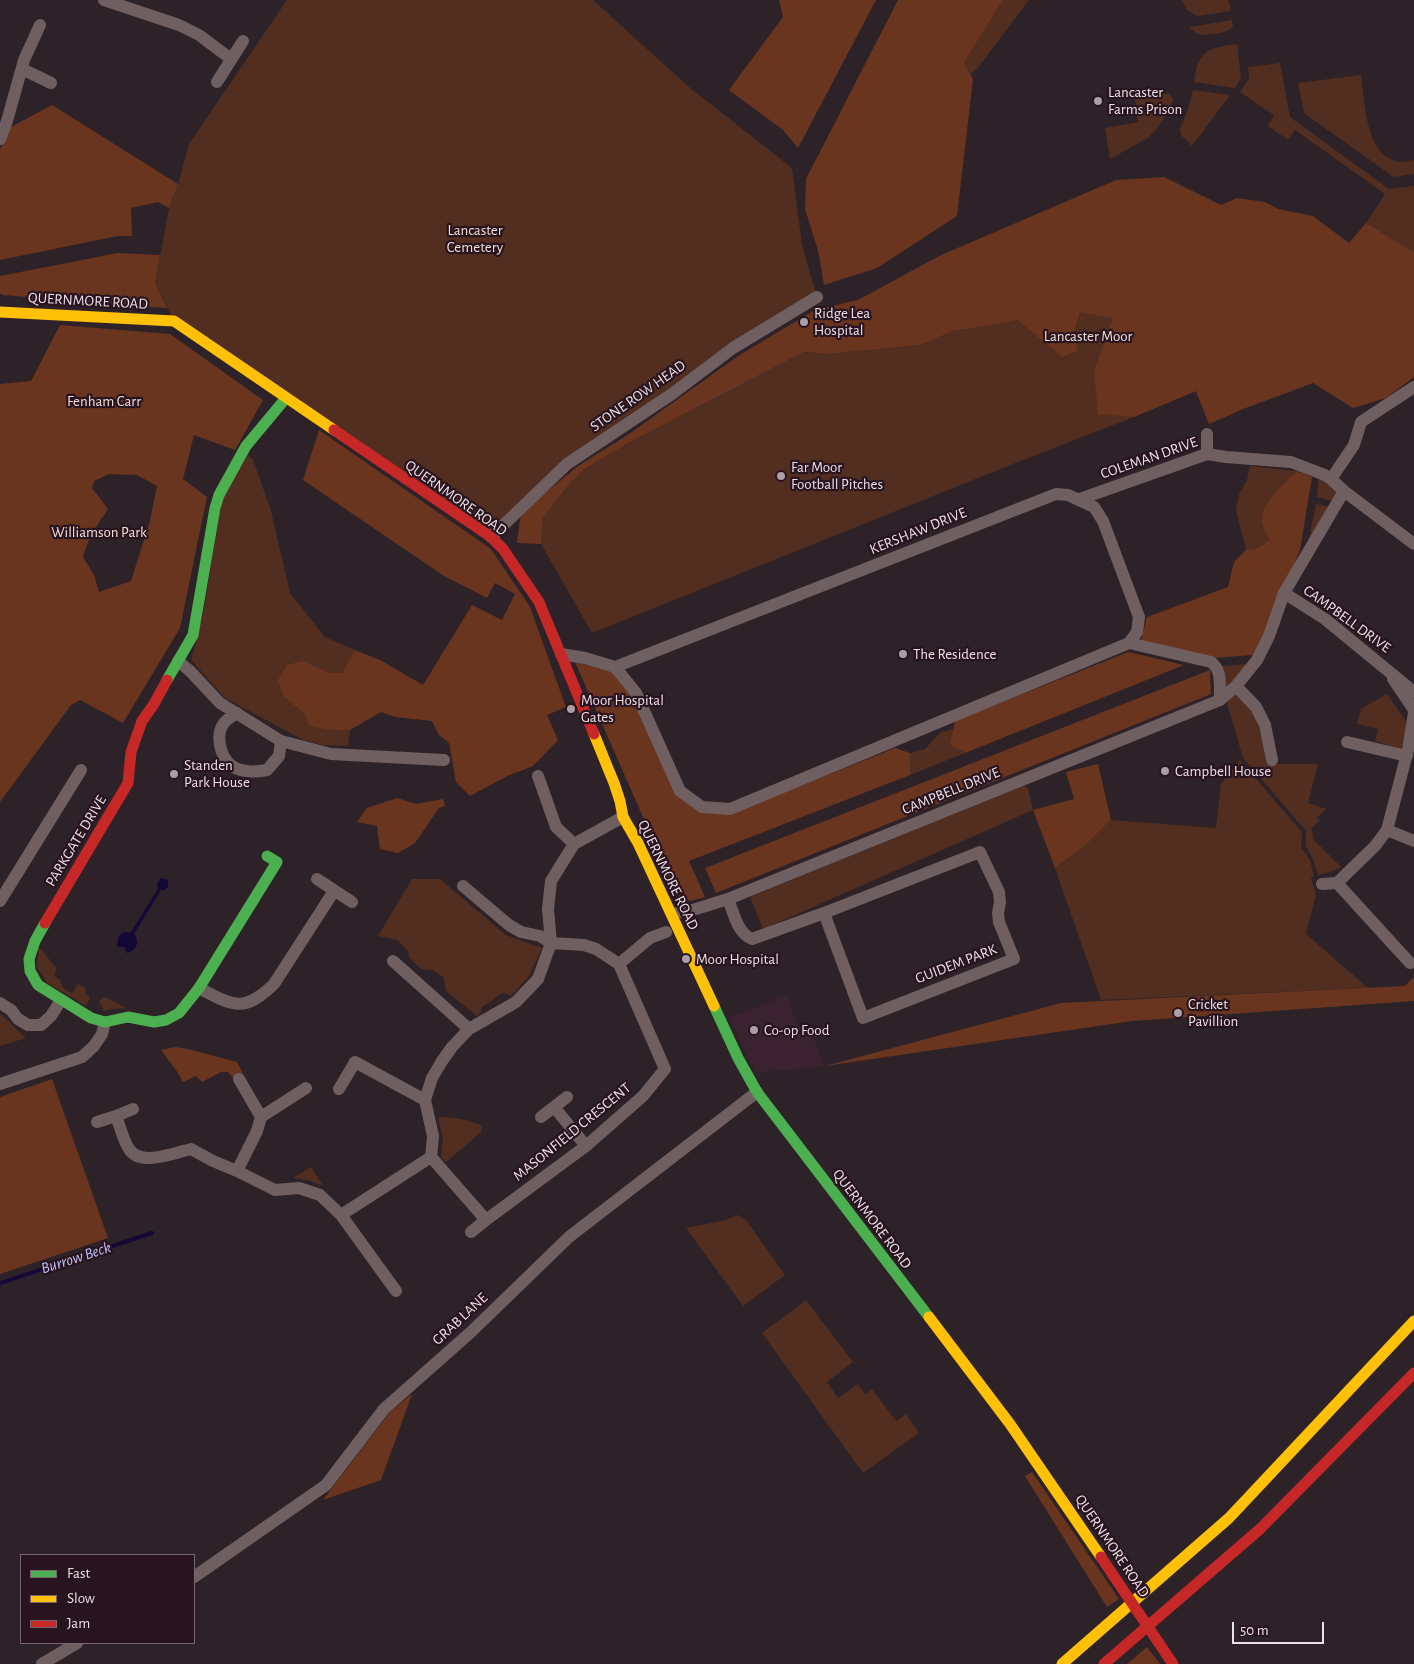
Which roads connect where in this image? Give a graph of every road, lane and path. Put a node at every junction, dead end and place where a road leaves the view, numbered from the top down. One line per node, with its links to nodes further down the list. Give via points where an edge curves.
1 (104, 0): 4 (street, via 179,25)
2 (40, 25): 5 (street)
3 (243, 41): 4 (street)
4 (231, 59): 6 (street)
5 (22, 69): 7 (street); 8 (street)
6 (217, 82)
7 (51, 83)
8 (0, 139)
9 (817, 298): 18 (street, STONE ROW HEAD, via 733,348 672,394 567,464)
10 (0, 312): 12 (main road, QUERNMORE ROAD, via 174,321)
11 (1414, 387): 15 (street, via 1361,422 1354,445)
12 (286, 398): 18 (main road, QUERNMORE ROAD); 23 (main road, PARKGATE DRIVE, via 246,446 219,495 193,635)
13 (1207, 434): 14 (street)
14 (1207, 454): 15 (street, COLEMAN DRIVE, via 1291,462); 17 (street, COLEMAN DRIVE)
15 (1332, 479): 16 (street, COLEMAN DRIVE)
16 (1344, 491): 19 (street, COLEMAN DRIVE); 20 (street, CAMPBELL DRIVE)
17 (1080, 499): 21 (street, KERSHAW DRIVE, via 1094,507 1103,521 1139,617 1137,632); 25 (street, KERSHAW DRIVE, via 1056,494)
18 (491, 538): 22 (main road, QUERNMORE ROAD, via 504,549 539,602)
19 (1414, 544)
20 (1284, 593): 24 (street, CAMPBELL DRIVE, via 1325,619); 26 (street, CAMPBELL DRIVE, via 1256,660)
21 (1129, 643): 25 (street, via 730,809 702,807 680,791 636,693); 28 (street, via 1211,662 1217,666 1219,674)
22 (560, 654): 25 (street); 38 (main road, QUERNMORE ROAD, via 614,783)
23 (178, 661): 30 (street, via 220,703); 59 (main road, PARKGATE DRIVE, via 142,721 131,752 128,783 28,957 29,968 38,985)
24 (1383, 666): 27 (street, CAMPBELL DRIVE); 29 (street)
25 (615, 668)
26 (1236, 686): 28 (street, CAMPBELL DRIVE); 35 (street, via 1256,707 1265,725)
27 (1414, 692)
28 (1220, 700): 48 (street, CAMPBELL DRIVE)
29 (1414, 712): 33 (street)
30 (237, 713): 31 (street); 31 (street, via 224,723 219,739 221,753 232,766 251,772 267,770 279,756)
31 (281, 741): 34 (street, via 332,754)
32 (1347, 742): 33 (street)
33 (1407, 756): 39 (street)
34 (444, 760)
35 (1272, 760)
36 (81, 770): 49 (street)
37 (538, 776): 41 (street, via 556,827)
38 (623, 817): 41 (street); 52 (main road, QUERNMORE ROAD)
39 (1387, 830): 40 (street); 44 (street)
40 (1414, 840)
41 (574, 844): 54 (street, via 551,881 548,909)
42 (267, 856): 58 (main road, via 277,862)
43 (317, 879): 47 (street)
44 (1337, 883): 45 (street); 56 (street)
45 (1322, 884)
46 (463, 886): 54 (street, via 509,925)
47 (334, 891): 50 (street); 58 (street, via 274,984 263,995 249,1003 234,1004)
48 (728, 899): 51 (street, GUIDEM PARK, via 740,931 752,939); 52 (street, CAMPBELL DRIVE)
49 (0, 901)
50 (352, 902)
51 (824, 913): 51 (street, GUIDEM PARK, via 980,852 999,892 999,922 1014,958 863,1018)
52 (672, 914): 67 (main road, QUERNMORE ROAD)
53 (666, 932): 57 (street, via 650,938)
54 (551, 943): 57 (street, via 596,948); 62 (street, via 538,979 516,1002)
55 (393, 961): 62 (street)
56 (1410, 963)
57 (619, 964): 76 (street, MASONFIELD CRESCENT, via 665,1069 643,1096)
58 (199, 988): 61 (main road, via 178,1013 166,1020 154,1022 128,1017)
59 (61, 1000): 60 (street, via 41,1025 28,1025 18,1020); 61 (main road, PARKGATE DRIVE, via 91,1018)
60 (0, 1003)
61 (105, 1022): 64 (street, via 102,1034 82,1057)
62 (469, 1029): 69 (street, via 442,1061)
63 (240, 1079): 73 (street)
64 (0, 1084)
65 (306, 1088): 73 (street)
66 (339, 1089): 69 (street, via 356,1062)
67 (757, 1092): 85 (street, GRAB LANE, via 569,1238 471,1332 384,1408 326,1485); 90 (main road, QUERNMORE ROAD, bridge, via 1004,1416)
68 (567, 1096): 70 (street)
69 (425, 1100): 77 (street, via 433,1136)
70 (554, 1107): 74 (street); 76 (street)
71 (133, 1109): 72 (street)
72 (116, 1116): 75 (street); 78 (street, via 135,1156 148,1159 191,1149)
73 (261, 1117): 78 (street)
74 (541, 1117)
75 (97, 1122)
76 (586, 1146): 80 (street, MASONFIELD CRESCENT)
77 (431, 1157): 79 (street); 80 (street)
78 (238, 1171): 79 (street, via 275,1190 299,1188 320,1194)
79 (341, 1216): 82 (street)
80 (486, 1220): 81 (street, MASONFIELD CRESCENT)
81 (471, 1232)
82 (396, 1291)
83 (1414, 1321): 88 (main road, via 1229,1518)
84 (1414, 1373): 89 (main road, via 1260,1529)
85 (195, 1576)
86 (74, 1644): 87 (street)
87 (42, 1664)
88 (1062, 1664)
89 (1104, 1664)
90 (1173, 1664)

